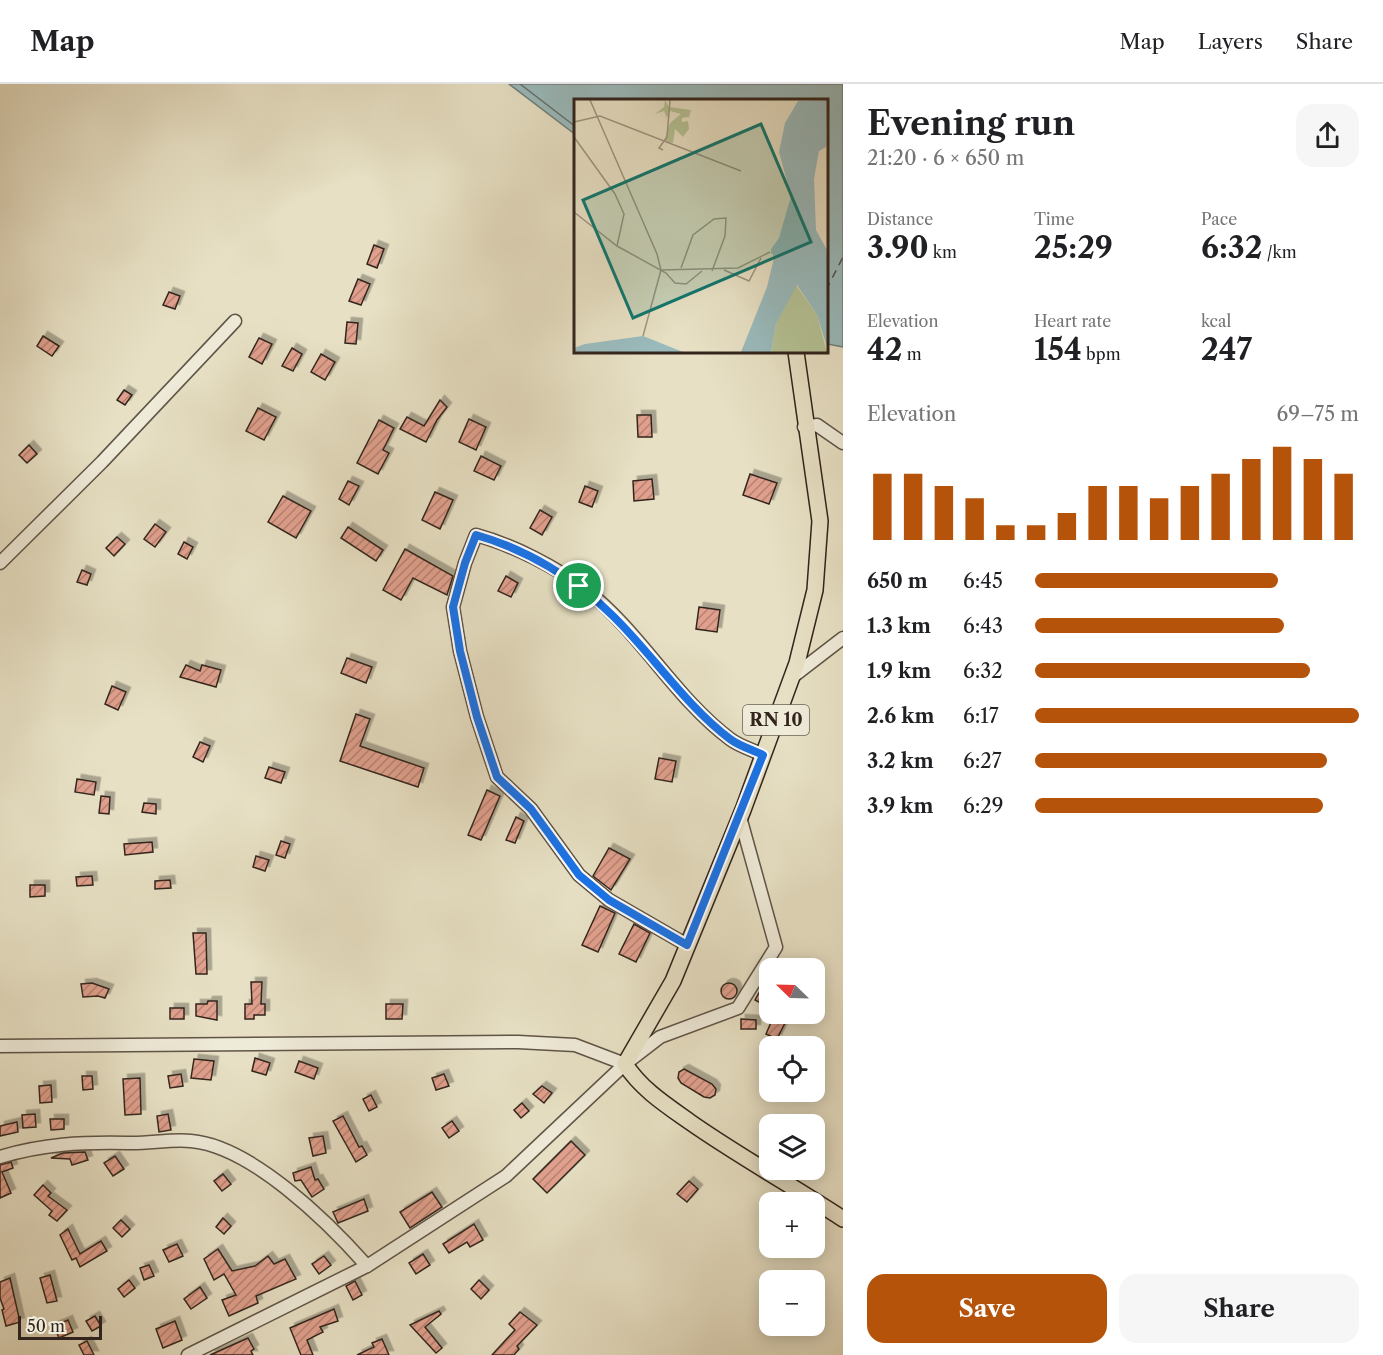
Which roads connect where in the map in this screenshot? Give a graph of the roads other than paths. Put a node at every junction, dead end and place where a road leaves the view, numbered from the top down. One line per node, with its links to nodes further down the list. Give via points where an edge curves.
1 (235, 321): 5 (street)
2 (796, 352): 3 (main road, RN 10)
3 (804, 427): 4 (street, via 817,425); 7 (main road, RN 10, via 811,455 819,533 815,590)
4 (843, 442)
5 (0, 563)
6 (843, 638): 7 (street)
7 (791, 678): 8 (main road, RN 10)
8 (763, 755): 9 (main road, RN 10); 10 (street, via 731,741 586,590 495,540 476,535 453,607 474,706 497,777 531,809 579,875 609,900)
9 (740, 818): 10 (main road, RN 10); 12 (street, via 776,946 738,1008 660,1037)
10 (687, 945): 12 (main road, RN 10, via 658,1008)
11 (0, 1046): 12 (street, via 518,1042 575,1045)
12 (625, 1064): 14 (main road, via 634,1079 671,1109); 15 (street, via 506,1176)
13 (0, 1157): 15 (street, via 51,1144 192,1141 258,1166)
14 (843, 1220)
15 (367, 1266): 16 (street)
16 (188, 1355)

